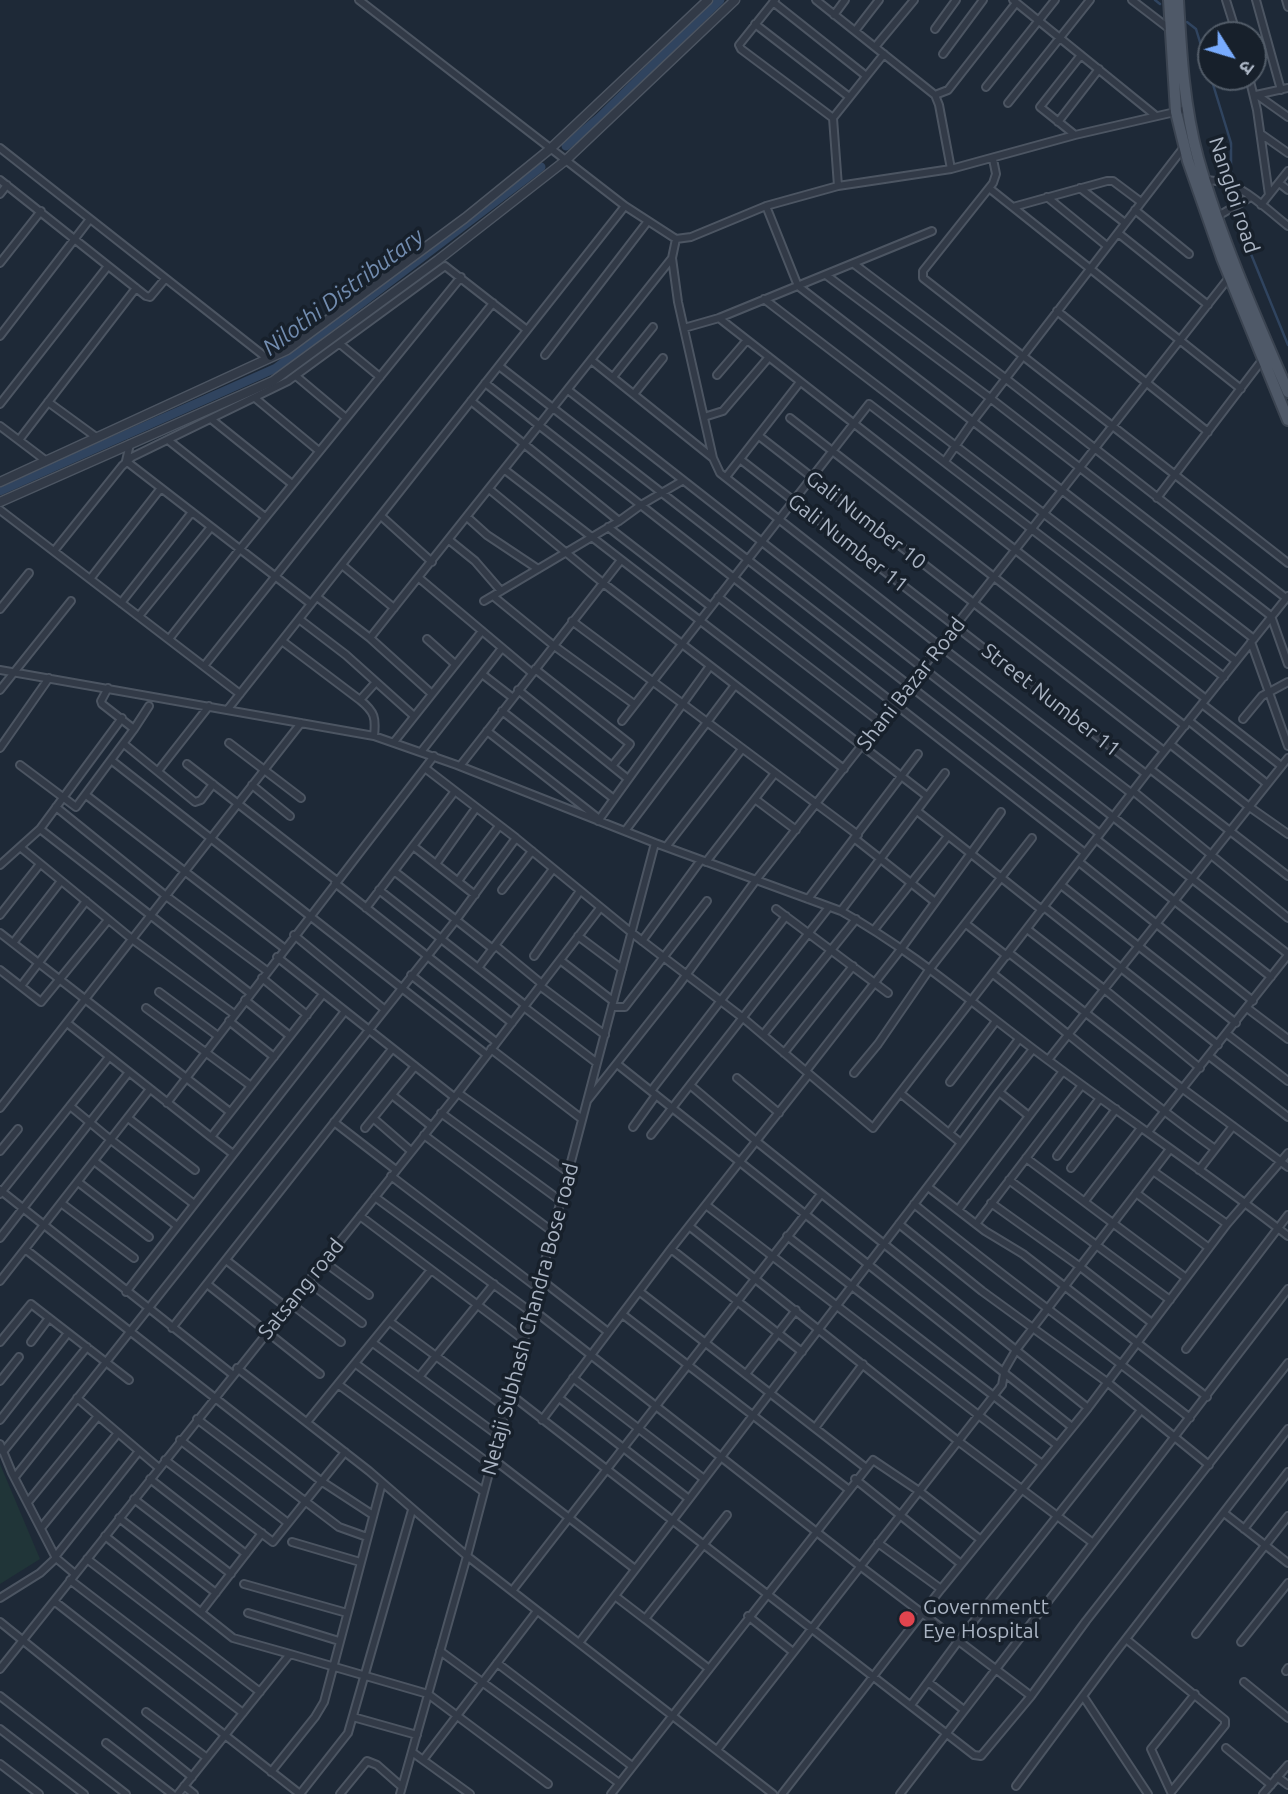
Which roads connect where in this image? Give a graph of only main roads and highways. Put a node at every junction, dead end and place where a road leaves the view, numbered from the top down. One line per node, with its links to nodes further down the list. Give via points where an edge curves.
1 (1169, 0): 3 (main road, via 1176,112 1188,161)
2 (1178, 0): 3 (main road, Nangloi road, via 1188,109 1198,158 1224,213)
3 (1233, 273): 4 (main road, Nangloi road); 5 (main road)
4 (1288, 392)
5 (1288, 421)

